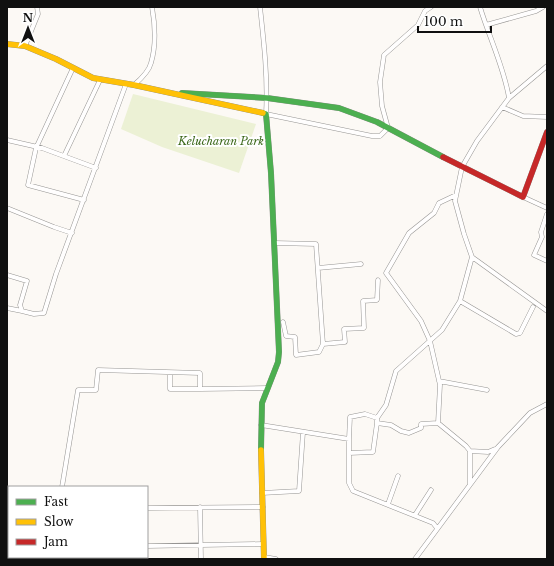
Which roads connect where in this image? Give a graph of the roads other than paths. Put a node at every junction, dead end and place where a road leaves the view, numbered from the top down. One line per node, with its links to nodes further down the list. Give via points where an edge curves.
1 (37, 7): 9 (street, via 38,14)
2 (152, 7): 14 (street, via 154,20 151,64)
3 (260, 7): 16 (street)
4 (431, 7): 21 (street, via 425,11 418,25 384,55 380,82 382,106)
5 (480, 7): 7 (street)
6 (543, 7): 7 (street)
7 (486, 25): 17 (street, via 506,80)
8 (7, 44): 9 (street)
9 (25, 46): 11 (street)
10 (547, 66): 17 (street)
11 (73, 68): 12 (street); 24 (street)
12 (100, 80): 13 (street); 25 (street)
13 (126, 84): 14 (street); 27 (street)
14 (134, 85): 15 (street)
15 (164, 91): 16 (street); 19 (street)
16 (266, 98): 19 (street); 21 (street, via 339,108)
17 (509, 98): 18 (street)
18 (502, 107): 20 (street, via 523,116); 26 (street)
19 (266, 114): 21 (street, via 372,136 380,136); 35 (street)
20 (547, 117)
21 (388, 128): 26 (street)
22 (547, 132): 29 (street)
23 (7, 142): 24 (street)
24 (36, 148): 25 (street); 30 (street, via 28,184)
25 (64, 156): 27 (street)
26 (462, 167): 28 (street); 29 (street)
27 (96, 168): 30 (street)
28 (456, 195): 36 (street, via 455,201); 48 (street, via 439,203 434,213 409,233 386,273 421,321)
29 (523, 197): 32 (street)
30 (84, 200): 34 (street)
31 (7, 208): 34 (street)
32 (547, 208)
33 (547, 214): 37 (street, via 540,232 542,237 534,255)
34 (72, 233): 45 (street, via 44,313)
35 (275, 243): 39 (street, via 316,244); 52 (street, via 279,352 278,362)
36 (472, 257): 42 (street); 46 (street)
37 (547, 261)
38 (361, 264): 39 (street)
39 (318, 268): 49 (street)
40 (7, 275): 45 (street, via 27,281 20,305)
41 (378, 280): 49 (street, via 377,300 363,301 364,328 344,330 344,342)
42 (460, 300): 43 (street, via 516,334 520,333); 48 (street, via 442,330)
43 (533, 307)
44 (7, 308): 45 (street)
45 (22, 311)
46 (547, 311)
47 (283, 322): 49 (street, via 286,336 296,337 296,355 319,352)
48 (430, 341): 51 (street); 56 (street, via 396,371 386,405)
49 (322, 344)
50 (170, 372): 53 (street, via 170,388); 53 (street, via 200,373); 66 (street, via 98,370 96,390 78,390)
51 (439, 381): 54 (street); 57 (street)
52 (267, 388): 53 (street); 58 (street, via 262,403)
53 (200, 389)
54 (487, 390)
55 (547, 404): 61 (street, via 530,413)
56 (377, 420): 57 (street, via 409,432 421,428 422,424); 60 (street, via 365,414 350,417); 63 (street, via 373,452)
57 (438, 423): 62 (street)
58 (261, 425): 59 (street); 68 (street)
59 (303, 432): 60 (street); 68 (street, via 300,491)
60 (349, 439): 63 (street)
61 (496, 448): 62 (street, via 480,453); 65 (street)
62 (470, 451): 65 (street)
63 (349, 453): 69 (street, via 349,483 353,491)
64 (398, 476): 69 (street)
65 (470, 484): 74 (street)
66 (62, 486)
67 (431, 490): 73 (street)
68 (262, 493): 71 (street)
69 (388, 504): 73 (street)
70 (200, 507): 71 (street); 72 (street); 76 (street)
71 (262, 507): 75 (street)
72 (148, 508)
73 (414, 515): 74 (street, via 433,523)
74 (437, 528): 81 (street)
75 (263, 544): 76 (street); 78 (street)
76 (201, 545): 77 (street); 79 (street)
77 (148, 546)
78 (264, 558): 80 (street)
79 (201, 559)
80 (276, 559)
81 (415, 559)

